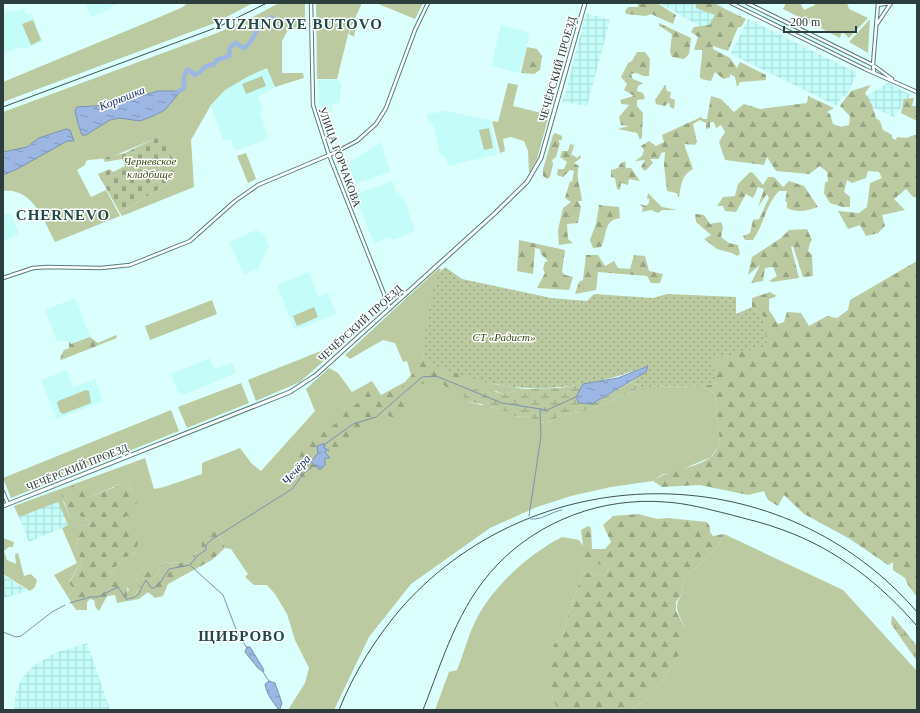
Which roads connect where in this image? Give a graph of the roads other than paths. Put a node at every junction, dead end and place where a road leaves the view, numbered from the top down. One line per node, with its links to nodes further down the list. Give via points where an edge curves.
1 (311, 3): 20 (street, УЛИЦА ГОРЧАКОВА, via 313,104)
2 (428, 3): 20 (street, via 415,30 386,108 378,121 357,141)
3 (585, 3): 22 (main road, ЧЕЧЁРСКИЙ ПРОЕЗД, via 548,133 534,171 510,200)
4 (731, 3): 9 (street)
5 (747, 3): 8 (street)
6 (891, 3): 7 (street); 12 (street)
7 (878, 4): 12 (street)
8 (755, 7): 9 (street); 10 (street)
9 (752, 13): 11 (street)
10 (772, 15): 11 (street); 14 (street)
11 (768, 22): 16 (street)
12 (876, 26): 13 (street)
13 (874, 56): 14 (street, via 871,61); 15 (street)
14 (866, 61): 15 (street)
15 (873, 65): 16 (street, via 870,69); 17 (street); 18 (street)
16 (865, 69): 17 (street)
17 (875, 73): 18 (street)
18 (896, 82): 19 (street)
19 (917, 92)
20 (329, 155): 21 (street, via 258,185 190,241 130,266 33,268); 22 (street, УЛИЦА ГОРЧАКОВА)
21 (3, 278)
22 (390, 309): 24 (main road, ЧЕЧЁРСКИЙ ПРОЕЗД, via 316,375 290,392)
23 (3, 492): 24 (street)
24 (8, 504): 25 (main road, ЧЕЧЁРСКИЙ ПРОЕЗД)
25 (3, 506)

